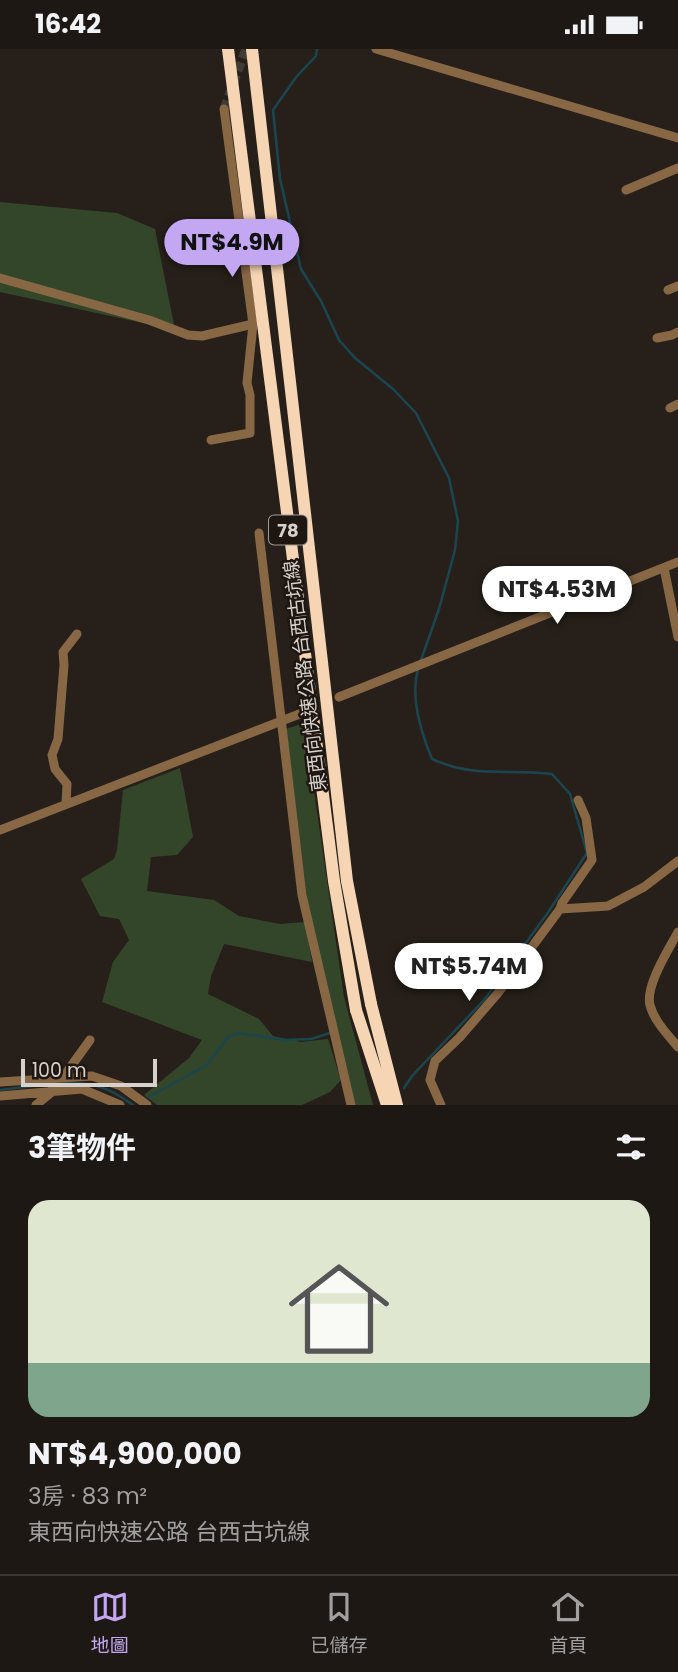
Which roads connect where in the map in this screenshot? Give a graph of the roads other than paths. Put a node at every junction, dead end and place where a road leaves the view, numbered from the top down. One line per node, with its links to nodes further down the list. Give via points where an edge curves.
1 (228, 49): 29 (highway, 東西向快速公路 台西古坑線 / 78, bridge, via 334,881)
2 (252, 49): 31 (highway, 東西向快速公路 台西古坑線 / 78, bridge, via 347,881)
3 (376, 49): 5 (street)
4 (224, 109): 11 (street)
5 (678, 138)
6 (678, 168): 7 (street)
7 (626, 190)
8 (0, 278): 11 (street, via 188,335)
9 (678, 286): 10 (street)
10 (668, 290)
11 (253, 324): 14 (street, via 247,383 250,433)
12 (678, 332): 13 (street)
13 (657, 338)
14 (211, 440)
15 (259, 534): 22 (street)
16 (678, 562): 17 (street)
17 (664, 568): 19 (street); 20 (street)
18 (77, 633): 24 (street, via 63,652 58,739 52,755 66,784)
19 (678, 637)
20 (339, 697)
21 (302, 713): 22 (street)
22 (282, 721): 24 (street); 41 (street, via 302,895)
23 (578, 800): 27 (street, via 586,818 592,860)
24 (66, 804): 25 (street)
25 (0, 830)
26 (678, 861): 27 (street, via 608,906)
27 (560, 909): 46 (street, via 498,993 435,1061 430,1080)
28 (678, 932): 32 (street, via 650,988 650,1004)
29 (363, 1030): 42 (highway); 43 (highway)
30 (90, 1040): 33 (street)
31 (381, 1047): 44 (highway); 45 (highway)
32 (678, 1047)
33 (64, 1076): 34 (street); 40 (street, via 92,1076 121,1086)
34 (51, 1077): 35 (street); 36 (street)
35 (0, 1082)
36 (53, 1091): 37 (street); 38 (street); 39 (street, via 82,1089)
37 (0, 1096)
38 (36, 1105)
39 (120, 1105)
40 (146, 1105)
41 (351, 1105)
42 (379, 1105)
43 (387, 1105)
44 (397, 1105)
45 (405, 1105)
46 (441, 1105)

